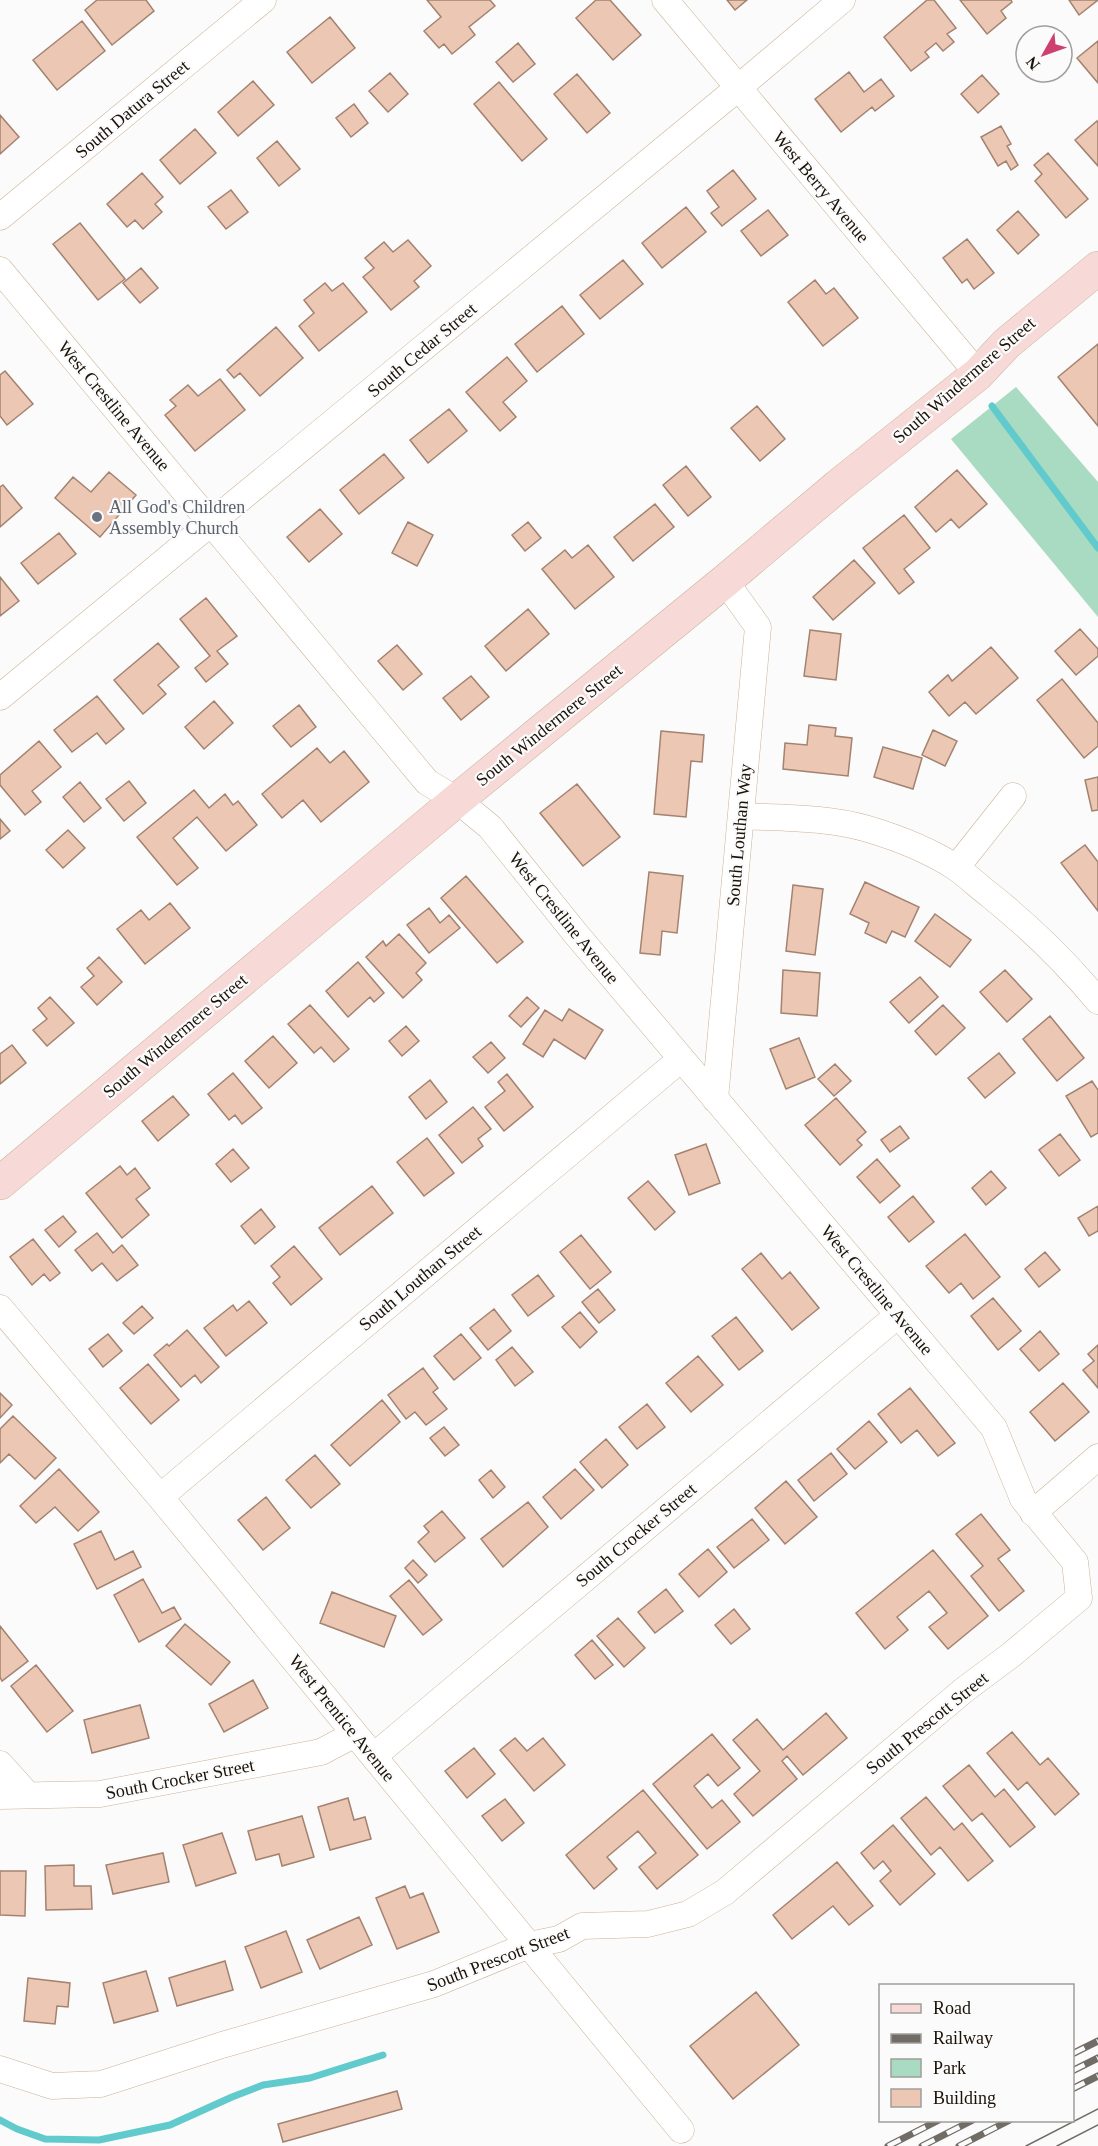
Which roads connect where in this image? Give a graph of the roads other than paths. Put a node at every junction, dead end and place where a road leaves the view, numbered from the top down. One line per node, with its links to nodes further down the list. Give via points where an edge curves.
1 (263, 0): 5 (street, South Datura Street)
2 (665, 0): 4 (street, West Berry Avenue)
3 (842, 0): 4 (street, South Cedar Street)
4 (738, 88): 8 (street, West Berry Avenue); 9 (street, South Cedar Street)
5 (0, 217)
6 (1098, 268): 8 (street, South Windermere Street, via 1006,344)
7 (0, 270): 9 (street, West Crestline Avenue)
8 (978, 374): 10 (street, South Windermere Street)
9 (213, 523): 11 (street, South Cedar Street); 13 (street, West Crestline Avenue, via 427,782)
10 (725, 581): 13 (street, South Windermere Street); 14 (street, South Louthan Way, via 758,627)
11 (0, 697)
12 (1013, 796): 15 (street)
13 (457, 800): 17 (street, West Crestline Avenue, via 490,826); 19 (street, South Windermere Street)
14 (741, 816): 15 (street, via 823,821 866,829 902,840); 18 (street, South Louthan Way)
15 (956, 868): 16 (street, via 1034,931)
16 (1098, 1001)
17 (681, 1059): 18 (street, West Crestline Avenue); 23 (street, South Louthan Street)
18 (715, 1099): 21 (street, West Crestline Avenue)
19 (0, 1182)
20 (0, 1308): 23 (street, West Prentice Avenue)
21 (898, 1315): 24 (street, West Crestline Avenue, via 994,1428 1023,1499); 27 (street, South Crocker Street)
22 (1098, 1457): 24 (street)
23 (160, 1497): 26 (street, West Prentice Avenue)
24 (1033, 1513): 25 (street, West Crestline Avenue, via 1075,1562)
25 (1079, 1598): 31 (street, South Prescott Street, via 725,1892 688,1914 648,1924 582,1926 559,1939)
26 (355, 1734): 27 (street, West Prentice Avenue); 29 (street, South Crocker Street, via 321,1752 100,1794)
27 (374, 1756): 31 (street, West Prentice Avenue)
28 (0, 1764): 29 (street)
29 (27, 1794): 30 (street, South Crocker Street)
30 (0, 1796)
31 (529, 1945): 32 (street, South Prescott Street, via 434,1984 101,2084 52,2086); 33 (street, West Prentice Avenue)
32 (0, 2069)
33 (681, 2130)

